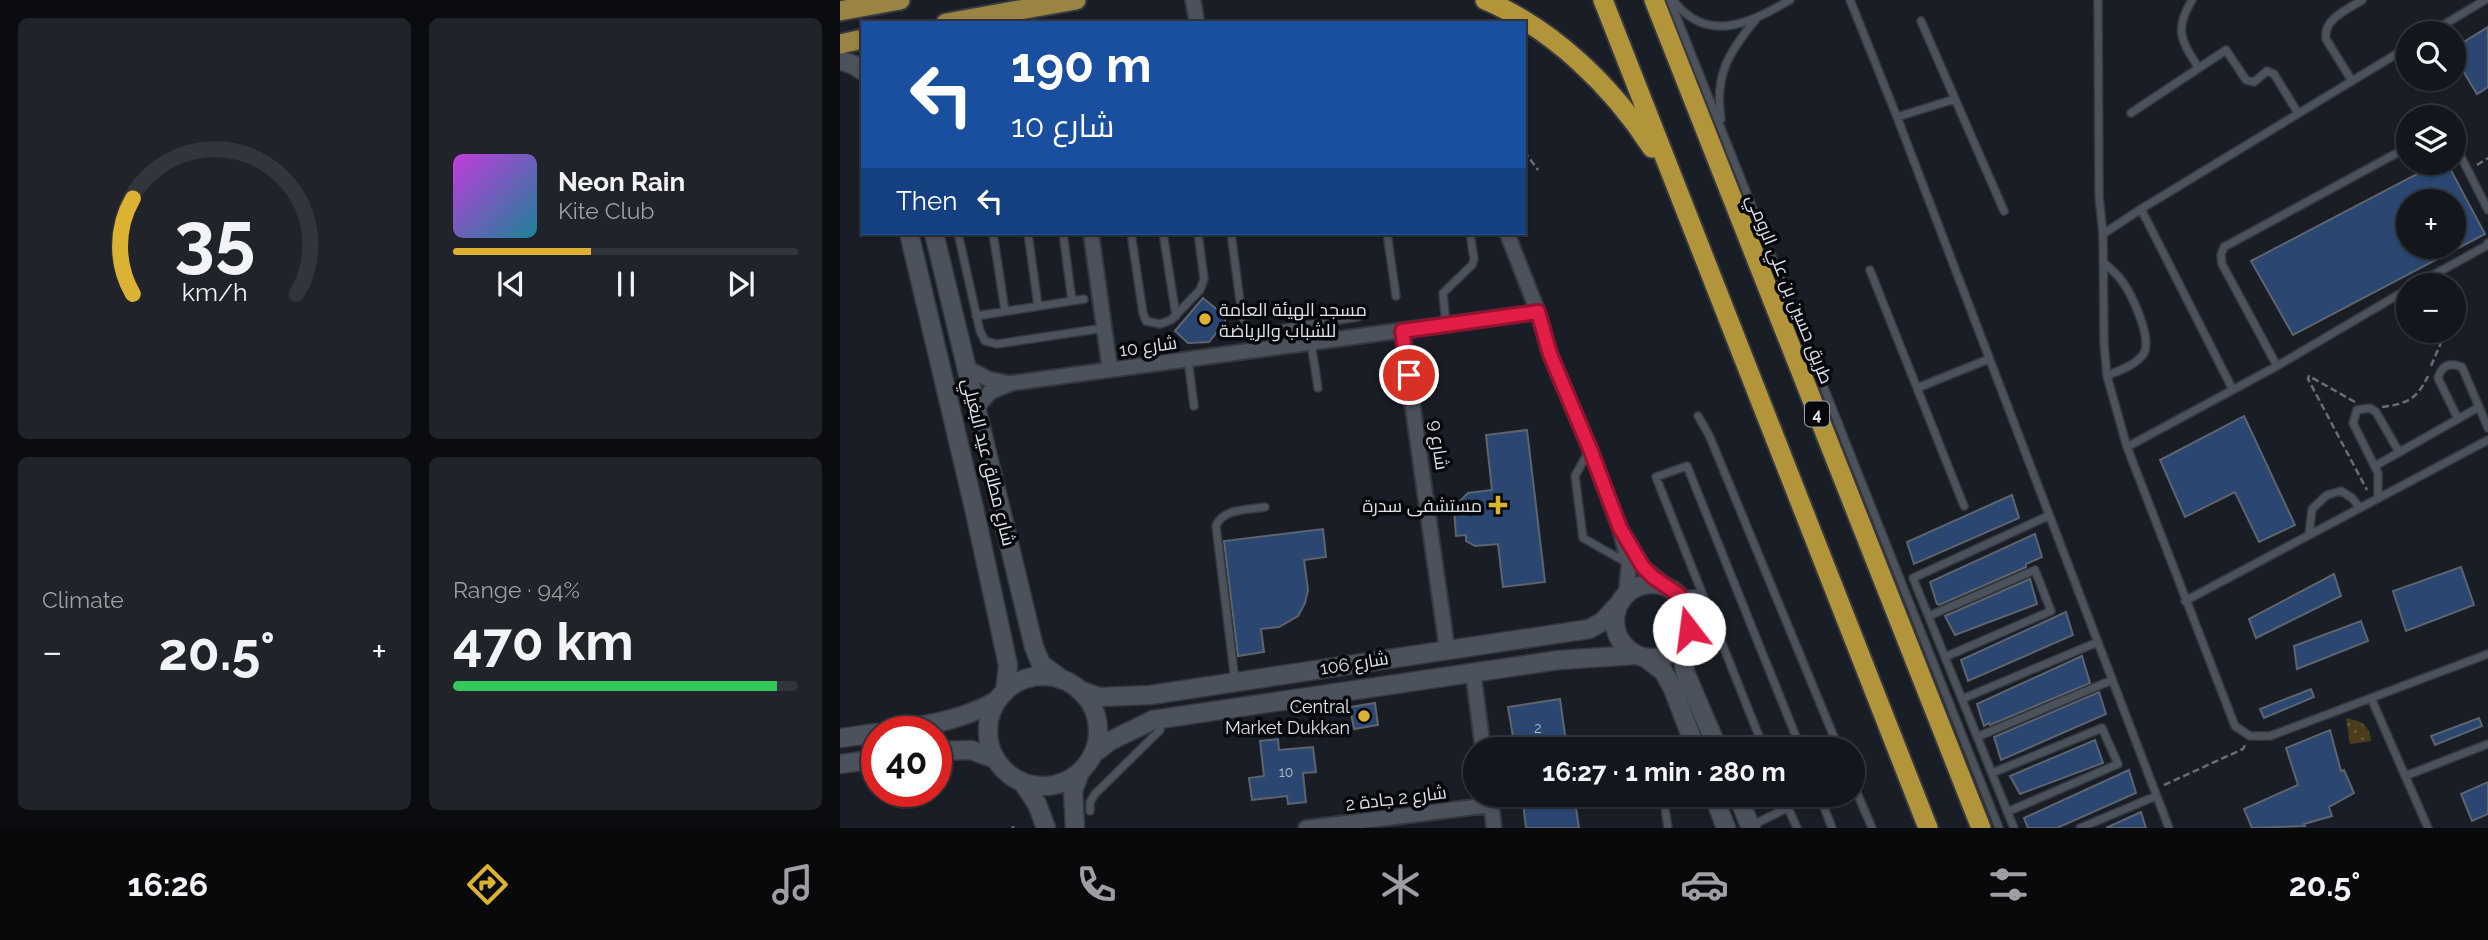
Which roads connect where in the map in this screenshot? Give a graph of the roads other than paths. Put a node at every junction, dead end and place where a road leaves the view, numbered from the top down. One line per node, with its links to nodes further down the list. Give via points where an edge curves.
1 (900, 0): 14 (main road)
2 (1076, 0): 16 (main road)
3 (1193, 0): 17 (street)
4 (1485, 0): 34 (highway, via 1514,12 1597,80 1635,122)
5 (1603, 0): 34 (highway)
6 (1654, 0): 166 (highway, طريق حسين بن علي الرومي / 4)
7 (1671, 0): 15 (lane, via 1704,25 1730,26); 31 (lane)
8 (1790, 0): 15 (lane)
9 (1850, 0): 30 (lane)
10 (2098, 0): 38 (lane)
11 (2192, 0): 24 (lane, via 2180,34)
12 (2362, 0): 26 (lane, via 2328,23 2325,32)
13 (2485, 0): 19 (lane)
14 (840, 11)
15 (1756, 19): 31 (lane, via 1732,48 1722,74 1719,103)
16 (960, 21)
17 (1197, 21)
18 (1921, 21): 27 (lane)
19 (2450, 21)
20 (861, 39): 21 (main road)
21 (840, 44)
22 (2396, 54): 26 (lane)
23 (840, 60): 25 (street)
24 (2198, 67): 28 (lane); 29 (lane, via 2226,50 2246,80 2254,82 2267,71 2274,74)
25 (861, 70)
26 (2352, 81): 29 (lane)
27 (1955, 99): 30 (lane); 37 (lane)
28 (2131, 113)
29 (2298, 113): 35 (lane)
30 (1897, 117): 72 (lane)
31 (1724, 135): 167 (lane)
32 (2396, 154): 73 (lane, via 2224,247 2222,264)
33 (2466, 166): 36 (lane)
34 (1677, 185): 165 (highway)
35 (2141, 209): 38 (lane); 80 (lane)
36 (2488, 210)
37 (2004, 211)
38 (2103, 234): 54 (lane)
39 (909, 235): 120 (street, شارع مطلق عيد البغيلي, via 1008,665)
40 (934, 235): 74 (street, شارع مطلق عيد البغيلي)
41 (958, 235): 64 (lane)
42 (993, 235): 62 (lane)
43 (1028, 235): 61 (lane)
44 (1063, 235): 60 (lane)
45 (1091, 235): 68 (street)
46 (1132, 235): 65 (lane, via 1146,321 1160,324)
47 (1163, 235): 65 (lane)
48 (1198, 235): 65 (lane, via 1202,285)
49 (1231, 235): 66 (lane, via 1247,329 1258,332)
50 (1387, 235): 57 (lane)
51 (1470, 235): 67 (lane, via 1472,265 1443,293)
52 (1508, 235): 63 (street)
53 (2488, 243): 56 (lane)
54 (2103, 262): 76 (lane); 76 (lane, via 2127,289 2146,340 2140,358)
55 (1870, 271): 79 (lane)
56 (2436, 273)
57 (1396, 296)
58 (2396, 296): 73 (lane)
59 (1084, 299): 60 (lane)
60 (1072, 301): 61 (lane)
61 (1038, 306): 62 (lane)
62 (1005, 312): 64 (lane)
63 (1538, 312): 67 (street, شارع 10); 89 (street, via 1550,354)
64 (976, 316): 68 (lane, via 981,337 991,344)
65 (1176, 316)
66 (1358, 317)
67 (1446, 325): 69 (street, شارع 10)
68 (1104, 328): 75 (street)
69 (1402, 331): 70 (street, شارع 10); 110 (street, شارع 9)
70 (1311, 343): 71 (street, شارع 10); 78 (lane)
71 (1188, 359): 75 (street, شارع 10); 81 (lane)
72 (1989, 359): 79 (lane); 96 (lane)
73 (2277, 366): 80 (lane)
74 (967, 368): 77 (street, شارع 10, via 988,380); 83 (street, شارع مطلق عيد البغيلي)
75 (1110, 370): 77 (street, شارع 10)
76 (2107, 376): 88 (lane)
77 (1012, 383): 83 (street, شارع 10, via 990,392)
78 (1318, 388)
79 (1917, 388): 93 (lane)
80 (2233, 390): 88 (lane)
81 (1194, 405)
82 (2479, 407): 85 (lane); 85 (lane, via 2462,368 2447,365 2438,378); 86 (lane)
83 (975, 410): 116 (street, شارع مطلق عيد البغيلي, via 1034,648 1041,664)
84 (1698, 416): 131 (lane)
85 (2458, 419): 90 (lane)
86 (2488, 428)
87 (2488, 440): 92 (lane)
88 (2127, 447): 103 (lane)
89 (1590, 449): 97 (street); 99 (lane, via 1575,476 1583,538)
90 (2399, 452): 91 (lane); 91 (lane, via 2376,411 2357,410 2353,423)
91 (2375, 466): 92 (lane, via 2379,480)
92 (2376, 499): 95 (lane)
93 (1964, 506)
94 (1265, 507): 118 (lane, via 1229,513 1216,526)
95 (2361, 508): 98 (lane); 98 (lane, via 2342,491 2327,495 2312,509)
96 (2048, 516): 105 (lane, via 1913,578); 109 (lane)
97 (1620, 528): 99 (street); 100 (street, via 1643,567)
98 (2309, 535): 103 (lane)
99 (1629, 565): 102 (street)
100 (1674, 592): 101 (lane); 102 (street, via 1646,584); 106 (street, via 1687,607)
101 (1702, 593): 104 (lane); 130 (lane, via 1656,477 1686,466)
102 (1623, 598): 107 (street, شارع 106, via 1602,622 1589,628); 112 (street, via 1615,614 1618,638)
103 (2185, 601): 121 (lane, via 2235,726 2250,736 2270,736)
104 (1707, 605): 106 (lane); 129 (lane)
105 (1929, 616): 113 (lane); 113 (lane, via 2035,570 2051,611)
106 (1690, 620): 108 (street)
107 (1537, 636): 110 (street, شارع 106); 114 (street, via 1546,647)
108 (1686, 638): 112 (street, via 1670,655); 128 (street, via 1685,672)
109 (2098, 642): 117 (lane); 122 (lane)
110 (1447, 648): 118 (street, شارع 106)
111 (2488, 653): 121 (lane)
112 (1641, 657): 114 (street, شارع 106); 127 (street, via 1663,671)
113 (1945, 657): 122 (lane)
114 (1536, 664): 115 (street, شارع 106)
115 (1473, 673): 124 (street, شارع 106); 126 (street)
116 (1063, 680): 119 (street); 120 (street, via 1032,677)
117 (2112, 680): 132 (lane); 144 (lane)
118 (1234, 681): 119 (street, شارع 106, via 1122,697 1099,697)
119 (1079, 690): 136 (street, via 1096,719)
120 (1001, 696): 123 (street, via 975,714); 137 (street, via 988,729)
121 (2371, 698): 142 (lane)
122 (1962, 699): 132 (lane)
123 (952, 719)
124 (1161, 719): 136 (street, شارع 106, via 1126,732); 153 (lane, via 1160,730 1095,794)
125 (861, 735): 133 (street)
126 (1481, 737)
127 (1691, 737)
128 (1713, 737)
129 (1759, 737)
130 (1796, 737)
131 (1834, 737)
132 (1977, 737): 141 (lane)
133 (840, 738)
134 (2488, 744): 142 (lane)
135 (952, 751): 137 (street, via 971,750)
136 (1094, 753): 140 (street)
137 (995, 759): 143 (street)
138 (861, 761): 139 (street)
139 (840, 764)
140 (1080, 772): 143 (street, via 1053,785); 158 (street, via 1073,791)
141 (1992, 774): 154 (lane); 154 (lane, via 2102,727 2118,764)
142 (2405, 776): 171 (lane)
143 (1023, 783): 157 (street)
144 (2155, 792): 169 (lane); 170 (lane)
145 (1463, 804): 159 (street, شارع 2 جادة 2)
146 (1491, 807): 160 (street)
147 (1665, 807): 161 (lane)
148 (1716, 807): 155 (street)
149 (1742, 807): 156 (street)
150 (1789, 807): 156 (lane); 162 (lane)
151 (1824, 807): 163 (lane)
152 (1863, 807): 164 (lane)
153 (1090, 811)
154 (2007, 812): 168 (lane)
155 (1721, 826)
156 (1750, 827)
157 (1046, 828)
158 (1075, 828)
159 (1306, 828)
160 (1494, 828)
161 (1668, 828)
162 (1797, 828)
163 (1832, 828)
164 (1872, 828)
165 (1928, 828)
166 (1981, 828)
167 (1999, 828)
168 (2014, 828)
169 (2080, 828)
170 (2169, 828)
171 (2428, 828)

